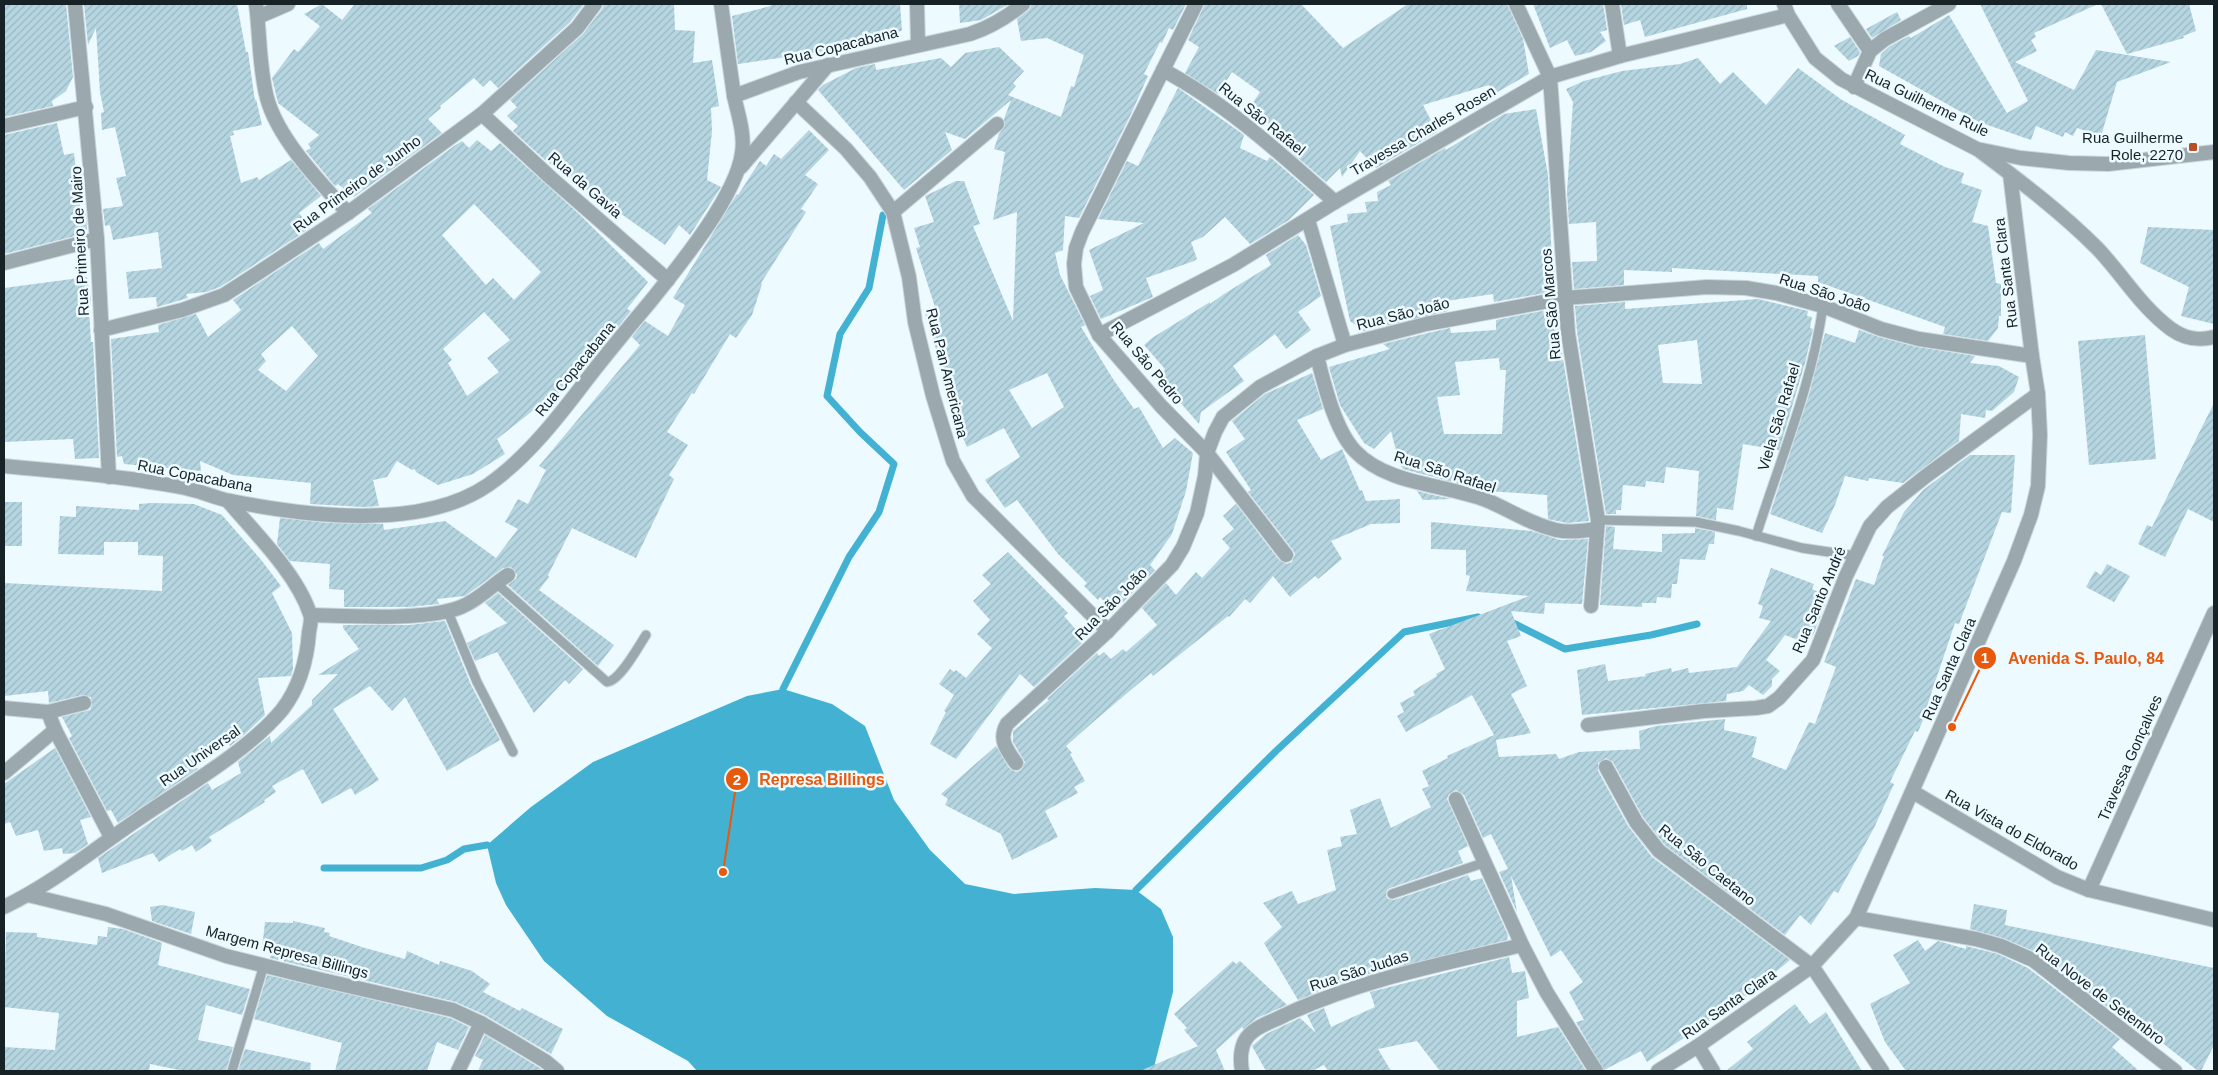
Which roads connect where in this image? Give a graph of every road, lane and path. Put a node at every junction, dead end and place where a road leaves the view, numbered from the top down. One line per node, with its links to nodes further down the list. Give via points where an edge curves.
1 (76, 4): 23 (street, Rua Primeiro de Mairo)
2 (288, 4): 13 (street)
3 (595, 4): 24 (street, Rua Primeiro de Junho, via 577,28)
4 (721, 4): 21 (street)
5 (918, 4): 14 (street)
6 (1023, 4): 14 (street, Rua Copacabana, via 989,28)
7 (1196, 4): 18 (street, Rua São Pedro)
8 (1516, 4): 19 (street, Rua São Marcos)
9 (1612, 4): 16 (street)
10 (1838, 4): 15 (street)
11 (1949, 4): 15 (street, via 1885,38)
12 (1786, 9): 16 (street, Travessa Charles Rosen); 20 (street, Rua Guilherme Rule, via 1815,58)
13 (257, 10): 33 (street, via 268,100 277,123)
14 (918, 44): 17 (street, Rua Copacabana)
15 (1870, 51): 20 (street)
16 (1620, 56): 19 (street, Travessa Charles Rosen)
17 (828, 65): 21 (street, Rua Copacabana); 22 (street)
18 (1163, 70): 31 (street, Rua São Rafael, via 1229,112); 41 (street, Rua São Pedro, via 1076,248 1076,287)
19 (1550, 77): 31 (street, Travessa Charles Rosen); 38 (street, Rua São Marcos)
20 (1854, 87): 27 (street, Rua Guilherme Rule)
21 (734, 96): 29 (street, Rua Copacabana, via 742,134)
22 (796, 102): 29 (street); 32 (street, Rua Pan Americana, via 846,149)
23 (86, 107): 26 (street); 35 (street, Rua Primeiro de Mairo)
24 (482, 114): 33 (street, Rua Primeiro de Junho); 37 (street, Rua da Gavia)
25 (997, 124): 32 (street)
26 (4, 126)
27 (1977, 149): 28 (street, Rua Guilherme Rule, via 2021,158 2108,164); 30 (street)
28 (2214, 152)
29 (739, 168): 37 (street, Rua Copacabana, via 716,213)
30 (2010, 174): 42 (street, via 2073,224 2171,329 2197,340); 45 (street, Rua Santa Clara)
31 (1336, 202): 34 (street, Travessa Charles Rosen)
32 (893, 212): 61 (street, Rua Pan Americana, via 915,322 953,460 973,496)
33 (348, 214): 40 (street, Rua Primeiro de Junho, via 224,295 182,310)
34 (1308, 220): 41 (street, Travessa Charles Rosen, via 1233,265); 43 (street)
35 (97, 239): 36 (street); 40 (street, Rua Primeiro de Mairo)
36 (4, 263)
37 (668, 280): 50 (street, Rua Copacabana, via 556,420 505,472 465,498 438,508 345,516)
38 (1565, 298): 39 (street, Rua São João, via 1707,287 1746,288); 43 (street, Rua São João, via 1426,324); 51 (street, Rua São Marcos)
39 (1823, 306): 45 (street, Rua São João, via 1881,329 1919,339); 52 (lane, Viela São Rafael, via 1821,325 1796,416)
40 (101, 330): 49 (street, Rua Primeiro de Mairo)
41 (1099, 334): 47 (street, Rua São Pedro)
42 (2214, 337)
43 (1345, 345): 44 (street, Rua São João)
44 (1317, 356): 47 (street, Rua São João, via 1260,387 1234,406 1214,432); 51 (street, Rua São Rafael, via 1345,436 1354,450 1373,464 1404,478 1465,493 1541,526 1574,532)
45 (2032, 356): 46 (street, Rua Santa Clara)
46 (2038, 394): 54 (street, Rua Santo André, via 1887,507 1870,526); 72 (street, Rua Santa Clara, via 2038,486 2031,515)
47 (1207, 453): 53 (street, Rua São Pedro); 61 (street, Rua São João, via 1197,513 1183,547 1172,564)
48 (4, 466): 49 (street, Rua Copacabana)
49 (108, 477): 50 (street, Rua Copacabana, via 192,490)
50 (228, 501): 60 (street, via 296,585)
51 (1598, 525): 52 (lane, Rua São Rafael, via 1696,522); 57 (street, Rua São Marcos)
52 (1756, 536): 54 (lane, Rua São Rafael, via 1802,548)
53 (1286, 556)
54 (1856, 556): 66 (street, Rua Santo André, via 1813,660 1768,706)
55 (508, 575): 56 (street)
56 (496, 583): 58 (street, via 473,601); 62 (lane, via 607,682 613,681)
57 (1591, 606)
58 (448, 612): 60 (street, via 390,616); 68 (lane, via 477,682)
59 (2214, 613): 76 (street, Travessa Gonçalves)
60 (311, 615): 74 (street, Rua Universal, via 307,653 299,680 282,709 249,743)
61 (1108, 631): 69 (street, Rua São João, via 1007,724 1002,734 1004,745)
62 (646, 635)
63 (84, 703): 65 (street)
64 (4, 708): 65 (street)
65 (48, 712): 67 (street)
66 (1588, 725)
67 (55, 730): 71 (street); 74 (street)
68 (514, 752)
69 (1016, 763)
70 (1606, 767): 84 (street, Rua São Caetano, via 1636,822 1659,851)
71 (4, 773)
72 (1913, 792): 76 (street, Rua Vista do Eldorado, via 2057,877); 80 (street, Rua Santa Clara)
73 (1456, 799): 75 (street)
74 (111, 837): 78 (street, Rua Universal)
75 (1486, 862): 77 (lane); 82 (street)
76 (2089, 890): 81 (street, Rua Vista do Eldorado)
77 (1392, 894)
78 (28, 895): 79 (street, Rua Universal); 83 (street, Margem Represa Billings, via 106,914 226,956)
79 (4, 907)
80 (1856, 918): 84 (street, Rua Santa Clara); 95 (street, Rua Nove de Setembro, via 1976,939 2033,960)
81 (2214, 920)
82 (1522, 945): 90 (street, Rua São Judas, via 1430,966 1321,998 1249,1035 1241,1054); 91 (street, via 1547,993)
83 (264, 965): 85 (street, Margem Represa Billings, via 444,1008); 87 (lane)
84 (1812, 966): 86 (street, Rua Santa Clara); 94 (street, Rua São Caetano)
85 (481, 1023): 88 (street); 89 (street, Margem Represa Billings)
86 (1698, 1046): 92 (street, Rua Santa Clara); 93 (street)
87 (232, 1071)
88 (458, 1071)
89 (557, 1071)
90 (1242, 1071)
91 (1596, 1071)
92 (1658, 1071)
93 (1713, 1071)
94 (1882, 1071)
95 (2175, 1071)

